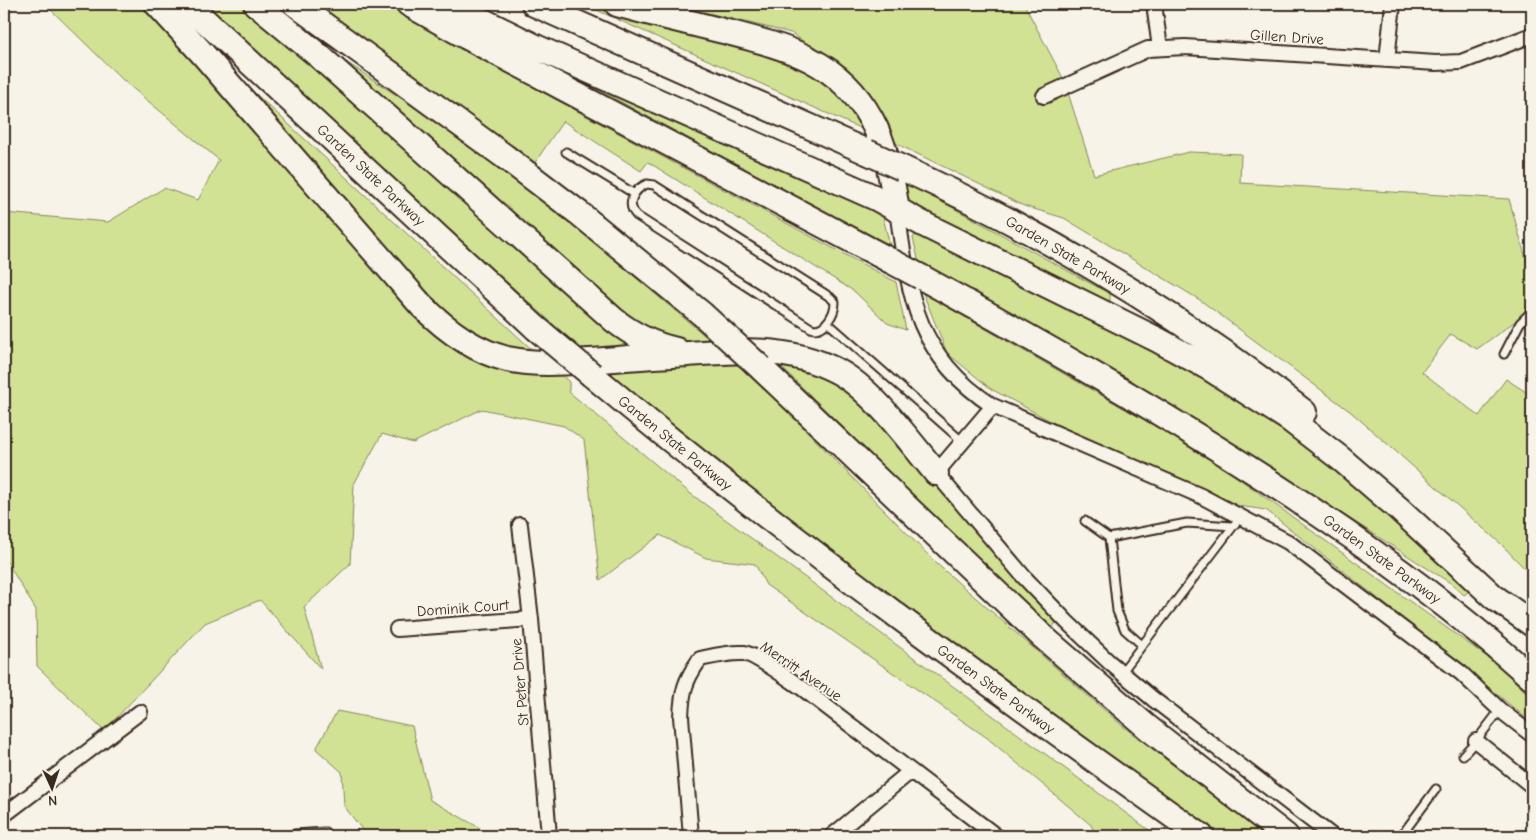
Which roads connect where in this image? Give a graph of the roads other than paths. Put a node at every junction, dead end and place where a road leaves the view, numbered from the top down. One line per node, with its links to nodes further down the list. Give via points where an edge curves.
1 (157, 4): 20 (highway, via 421,305 452,333 491,353 537,363)
2 (187, 4): 51 (highway, Garden State Parkway, bridge, via 536,328 592,376 853,583)
3 (256, 4): 20 (highway, via 319,56 614,320 648,341)
4 (295, 4): 52 (highway, bridge, via 580,214 702,314 1043,637 1147,727)
5 (409, 4): 35 (highway, Garden State Parkway, bridge, via 921,277 1161,413 1312,510 1426,589)
6 (449, 4): 17 (highway, via 538,48)
7 (534, 4): 29 (highway, Garden State Parkway, bridge, via 984,207 1144,299 1220,349 1366,461 1435,522)
8 (617, 4): 17 (highway, via 785,48 823,66 845,84 871,118 885,156)
9 (1154, 4): 12 (street)
10 (1393, 4): 13 (street)
11 (1532, 35): 13 (street, Gillen Drive, via 1461,62)
12 (1160, 48): 13 (street, Gillen Drive); 14 (street, Gillen Drive, via 1148,49)
13 (1388, 60)
14 (1044, 96)
15 (566, 152): 16 (lane)
16 (633, 193): 19 (lane, via 631,201 636,216 811,328 816,330); 19 (lane, via 640,186 654,185 830,297 835,307)
17 (897, 210): 22 (street, via 907,279 923,330 948,369); 31 (highway, via 1158,340 1289,419 1398,508 1494,597)
18 (1532, 311): 21 (lane, via 1520,324)
19 (827, 322): 23 (lane)
20 (690, 353): 24 (highway, via 779,352 807,358 836,371 858,384)
21 (1504, 354)
22 (993, 406): 23 (street); 26 (street, via 1171,482)
23 (963, 442): 24 (street)
24 (936, 473): 34 (street, via 1045,600)
25 (1085, 521): 28 (lane)
26 (1237, 521): 28 (lane, via 1187,523); 33 (lane); 36 (street, via 1288,542 1308,556 1461,673)
27 (520, 525): 30 (street, St Peter Drive)
28 (1109, 538): 33 (lane, via 1117,611 1126,630)
29 (1532, 617)
30 (531, 619): 32 (street, Dominik Court); 47 (street, St Peter Drive)
31 (1532, 624)
32 (396, 629)
33 (1142, 645): 34 (lane)
34 (1121, 673): 53 (street)
35 (1532, 678)
36 (1500, 710): 38 (street); 39 (lane)
37 (140, 712): 44 (street)
38 (1532, 735)
39 (1476, 741): 40 (lane); 42 (street)
40 (1463, 754)
41 (911, 771): 48 (street, Merritt Avenue, via 802,688 745,653 700,659 688,677 681,717); 49 (street); 50 (street, Merritt Avenue)
42 (1532, 786)
43 (1436, 789): 54 (lane)
44 (4, 815)
45 (325, 832): 46 (lane)
46 (291, 836)
47 (549, 836)
48 (691, 836)
49 (832, 836)
50 (996, 836)
51 (1200, 836)
52 (1286, 836)
53 (1332, 836)
54 (1401, 836)

